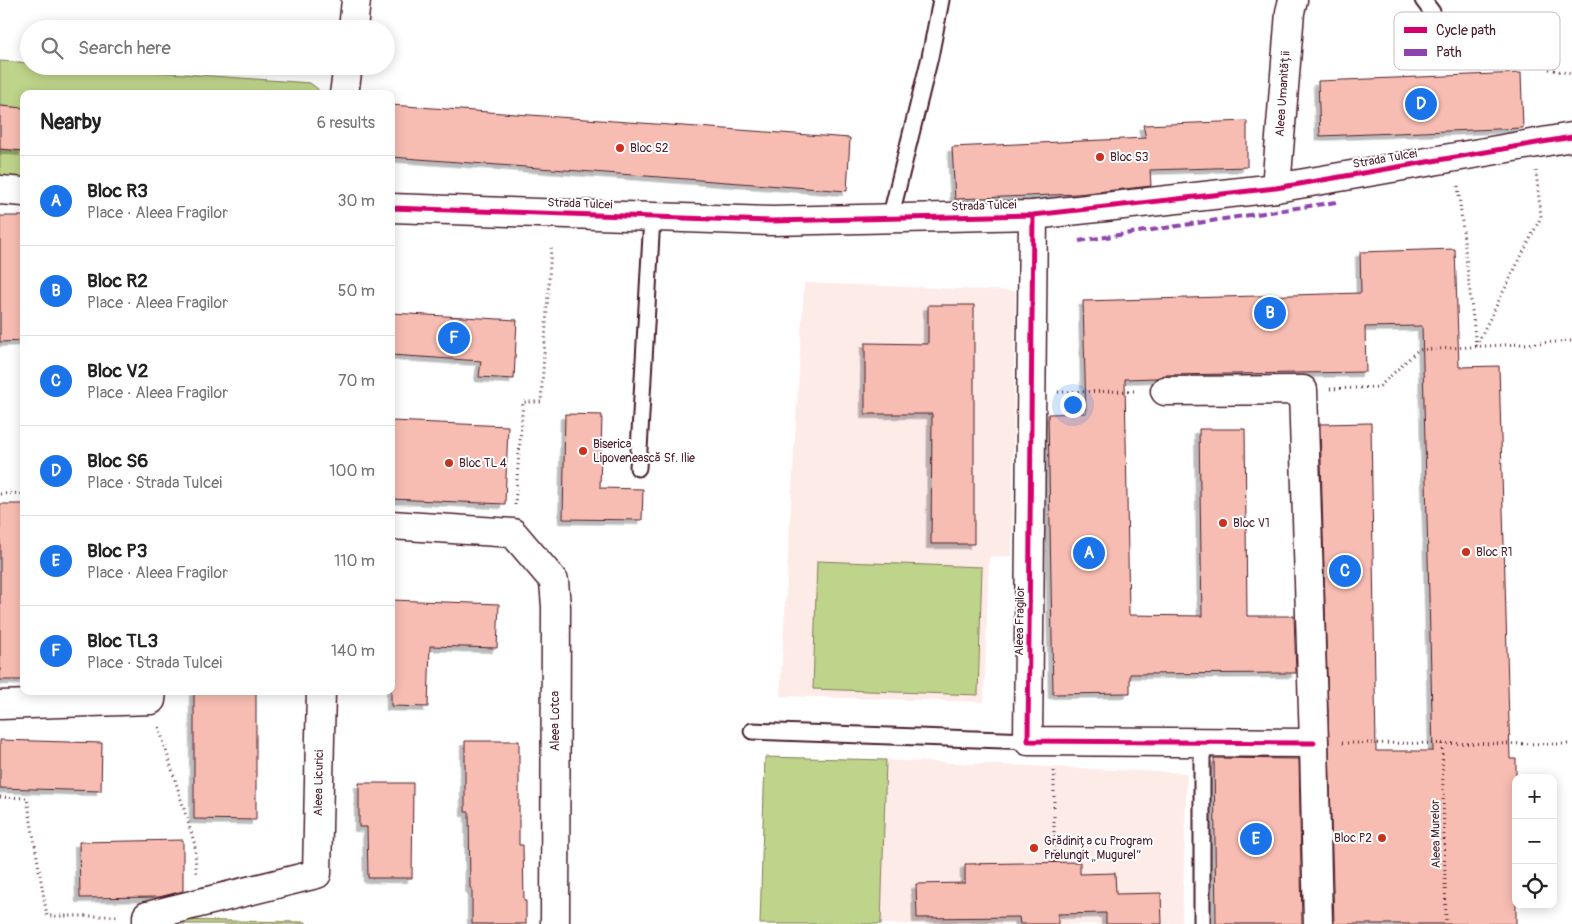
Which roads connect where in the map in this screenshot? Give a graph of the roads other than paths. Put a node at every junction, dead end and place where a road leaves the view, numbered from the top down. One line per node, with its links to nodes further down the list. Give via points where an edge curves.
1 (356, 0): 6 (street)
2 (941, 0): 16 (lane)
3 (1293, 0): 10 (street, Aleea Umanității)
4 (1423, 0): 5 (lane)
5 (1432, 12)
6 (354, 20)
7 (347, 75): 8 (street)
8 (345, 90)
9 (1572, 137): 10 (street, Strada Tulcei)
10 (1276, 188): 14 (street, Strada Tulcei)
11 (0, 190): 12 (street)
12 (20, 192)
13 (395, 208): 15 (street, Strada Tulcei)
14 (1033, 215): 16 (street, Strada Tulcei); 24 (street, Aleea Fragilor, via 1032,393)
15 (652, 217): 16 (street, Strada Tulcei, via 772,221); 18 (lane)
16 (890, 219)
17 (1165, 390): 26 (street, via 1303,390)
18 (638, 468)
19 (395, 525): 28 (street, Aleea Lotca, via 513,533 554,581)
20 (152, 695): 22 (street)
21 (321, 695): 27 (street, Aleea Licurici, via 317,874)
22 (0, 705)
23 (752, 731): 24 (lane)
24 (1041, 741): 25 (street)
25 (1202, 742): 26 (street); 29 (lane)
26 (1314, 743): 30 (street)
27 (147, 920)
28 (555, 924)
29 (1202, 924)
30 (1318, 924)

